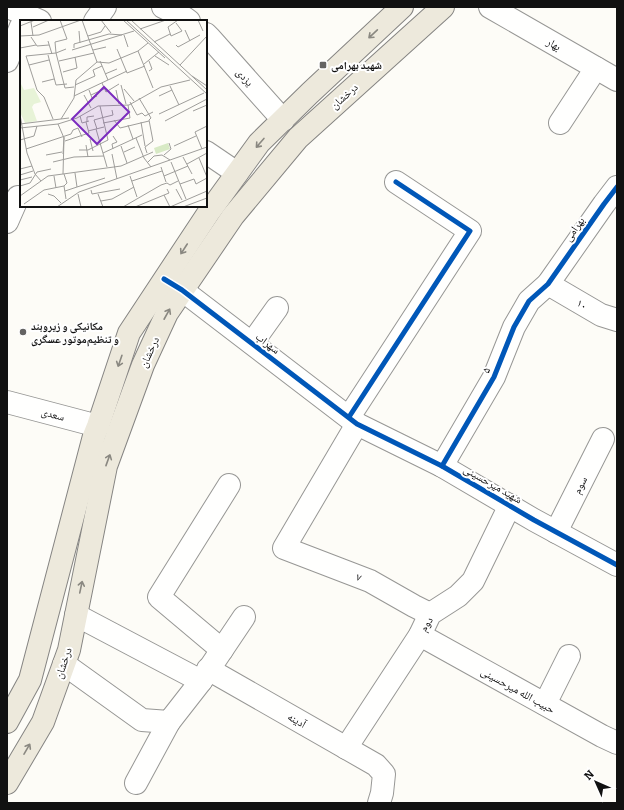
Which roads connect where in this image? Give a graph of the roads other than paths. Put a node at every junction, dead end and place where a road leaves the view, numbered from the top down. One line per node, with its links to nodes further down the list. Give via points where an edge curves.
1 (105, 7): 6 (street)
2 (164, 7): 7 (street)
3 (443, 7): 24 (main road, درخشان, via 298,138)
4 (490, 7): 11 (street, بهار)
5 (399, 8): 13 (main road, درخشان, one-way to 13)
6 (96, 20)
7 (188, 20)
8 (20, 28): 10 (street)
9 (207, 35): 13 (street, یزدی)
10 (7, 61)
11 (596, 68): 12 (street, بهار); 14 (street)
12 (617, 80)
13 (283, 120): 16 (main road, درخشان, one-way to 16, via 259,143)
14 (560, 123)
15 (207, 153): 16 (street)
16 (237, 174): 20 (main road, درخشان)
17 (396, 182): 29 (street, via 470,231)
18 (617, 187): 23 (street, بهرامی)
19 (18, 197): 22 (street)
20 (207, 206)
21 (204, 209): 24 (main road, درخشان, one-way to 24)
22 (7, 222)
23 (548, 284): 26 (street, ۱۰, via 601,315); 32 (street, ۵, via 529,301 514,327 494,377)
24 (173, 285): 27 (street, سهراب); 30 (main road, درخشان, one-way to 30, via 129,333); 38 (main road, درخشان, one-way to 24, via 106,466 143,365 167,313)
25 (277, 308): 27 (street)
26 (617, 320)
27 (252, 343): 29 (street, سهراب)
28 (7, 402): 30 (street, سعدی)
29 (353, 420): 32 (street, شهید میرحسینی); 37 (street, ۷, via 284,548 370,581)
30 (98, 426): 46 (main road, درخشان, via 30,680)
31 (604, 439): 35 (street, سوم)
32 (442, 466): 34 (street, شهید میرحسینی)
33 (229, 485): 41 (street, via 159,597)
34 (510, 505): 35 (street, شهید میرحسینی); 37 (street, دوم, via 473,581 458,596)
35 (556, 532): 36 (street, شهید میرحسینی)
36 (617, 565)
37 (430, 614): 40 (street, دوم)
38 (76, 615): 43 (main road, درخشان); 44 (street, آدینه)
39 (244, 617): 41 (street)
40 (420, 635): 45 (street, حبیب الله میرحسینی); 49 (street, دوم)
41 (222, 650): 44 (street)
42 (569, 656): 45 (street)
43 (64, 664): 47 (street, via 142,720); 50 (main road, درخشان, one-way to 43, via 43,722)
44 (204, 675): 47 (street); 49 (street, آدینه)
45 (545, 704): 48 (street, حبیب الله میرحسینی)
46 (7, 722)
47 (169, 722): 51 (street)
48 (617, 743)
49 (346, 748): 52 (street, آدینه, via 376,765 384,774)
50 (7, 783)
51 (136, 783)
52 (379, 803)

